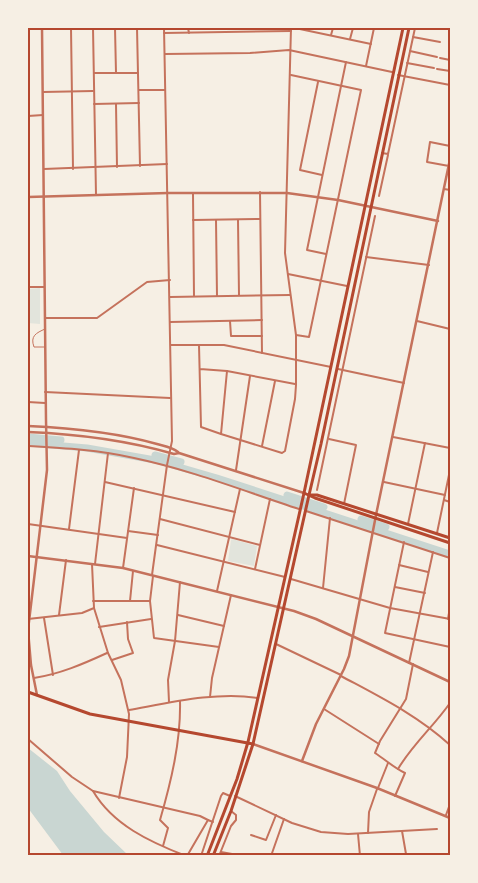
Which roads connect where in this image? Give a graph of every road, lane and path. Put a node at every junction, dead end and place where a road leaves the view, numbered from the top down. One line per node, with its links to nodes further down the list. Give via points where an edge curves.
1 (42, 28): 49 (street)
2 (70, 28): 50 (street)
3 (93, 28): 36 (street)
4 (115, 28): 37 (street)
5 (138, 28): 38 (street)
6 (164, 28): 21 (street)
7 (188, 28): 22 (street)
8 (283, 28): 20 (street)
9 (291, 28): 18 (street)
10 (295, 28): 19 (street)
11 (312, 28): 19 (street)
12 (332, 28): 23 (street)
13 (353, 28): 25 (street)
14 (374, 28): 27 (street)
15 (404, 28): 39 (main road)
16 (408, 28): 40 (main road)
17 (415, 28): 24 (street)
18 (291, 31): 20 (street); 28 (street)
19 (311, 31): 23 (street)
20 (282, 32): 22 (street)
21 (164, 33): 22 (street); 30 (street)
22 (188, 33)
23 (331, 35): 25 (street)
24 (413, 37): 26 (street); 29 (street)
25 (350, 39): 27 (street)
26 (440, 42)
27 (371, 44): 34 (street)
28 (292, 51): 30 (street); 32 (street); 41 (street)
29 (410, 51): 31 (street); 33 (street)
30 (164, 54): 47 (street)
31 (450, 60)
32 (346, 62): 34 (street); 44 (street)
33 (407, 63): 35 (street); 42 (street)
34 (366, 66): 39 (street)
35 (450, 72)
36 (94, 73): 37 (street); 48 (street)
37 (116, 73): 38 (street)
38 (138, 73): 46 (street)
39 (394, 73): 81 (main road)
40 (398, 75): 42 (street); 57 (main road)
41 (291, 76): 43 (street); 74 (street)
42 (404, 76): 45 (street); 58 (street)
43 (318, 81): 44 (street); 68 (street, via 300,170)
44 (341, 86): 68 (street); 80 (street, via 361,90)
45 (450, 86)
46 (138, 90): 47 (street); 51 (street)
47 (165, 90): 60 (street)
48 (94, 91): 50 (street); 52 (street)
49 (43, 92): 50 (street); 54 (street)
50 (72, 92): 66 (street)
51 (139, 103): 53 (street); 62 (street)
52 (94, 104): 53 (street); 64 (street)
53 (116, 104): 61 (street)
54 (43, 115): 55 (street); 65 (street)
55 (28, 116)
56 (450, 146): 63 (street, via 430,142 427,162)
57 (382, 153): 58 (street); 82 (main road)
58 (388, 154): 77 (street)
59 (450, 159): 63 (street)
60 (167, 164): 62 (street); 73 (street)
61 (118, 166): 62 (street); 64 (street)
62 (140, 166)
63 (449, 166): 67 (street)
64 (95, 168): 66 (street); 75 (street)
65 (44, 169): 66 (street); 79 (street)
66 (73, 169)
67 (449, 172): 69 (street)
68 (322, 174): 76 (street)
69 (444, 189): 70 (street); 88 (street)
70 (450, 190)
71 (193, 192): 72 (street); 73 (street); 84 (street)
72 (260, 192): 74 (street); 87 (street)
73 (168, 193): 75 (street); 95 (street)
74 (287, 193): 76 (street); 94 (street, via 285,253)
75 (96, 196): 79 (street)
76 (318, 196): 80 (street); 91 (street, via 307,250)
77 (379, 196)
78 (28, 197): 79 (street)
79 (44, 197): 99 (street)
80 (338, 200): 81 (street); 91 (street)
81 (366, 206): 82 (street); 97 (main road)
82 (371, 207): 88 (street); 89 (main road)
83 (375, 216): 90 (street)
84 (193, 220): 85 (street); 104 (street)
85 (216, 220): 86 (street); 105 (street)
86 (238, 220): 87 (street); 106 (street)
87 (260, 220): 102 (street)
88 (438, 222): 93 (street)
89 (367, 230): 90 (street); 100 (main road)
90 (372, 231): 92 (street)
91 (326, 254): 96 (street)
92 (366, 257): 93 (street); 101 (street)
93 (429, 265): 111 (street)
94 (288, 274): 96 (street); 103 (street)
95 (170, 280): 107 (street); 108 (street, via 147,282 97,318)
96 (320, 281): 97 (street); 115 (street, via 309,338)
97 (349, 286): 122 (main road)
98 (28, 287): 99 (street)
99 (44, 287): 108 (street)
100 (354, 287): 101 (street); 123 (main road)
101 (360, 289): 125 (street)
102 (261, 295): 103 (street); 106 (street); 109 (street)
103 (291, 295): 115 (street)
104 (194, 296): 105 (street); 107 (street)
105 (216, 296): 106 (street)
106 (239, 296)
107 (170, 297): 112 (street)
108 (45, 318): 113 (street)
109 (262, 320): 110 (street); 116 (street)
110 (230, 321): 112 (street); 116 (street, via 230,336)
111 (417, 321): 114 (street); 129 (street)
112 (170, 322): 117 (street)
113 (45, 329): 119 (street); 119 (lane, via 32,337 34,347)
114 (450, 329)
115 (296, 335): 121 (street)
116 (262, 336): 120 (street)
117 (171, 345): 118 (street); 132 (street)
118 (199, 345): 120 (street, via 224,345); 124 (street)
119 (45, 347): 131 (street)
120 (262, 353): 121 (street)
121 (296, 360): 122 (street); 130 (street)
122 (332, 367): 166 (main road)
123 (337, 368): 125 (street); 135 (main road)
124 (200, 369): 126 (street); 141 (street, via 200,427)
125 (343, 370): 129 (street); 136 (street)
126 (227, 371): 127 (street); 141 (street)
127 (250, 376): 128 (street); 144 (street)
128 (275, 381): 130 (street); 148 (street)
129 (404, 383): 142 (street)
130 (296, 384): 148 (street, via 285,451)
131 (46, 392): 132 (street); 134 (street)
132 (171, 398): 149 (street)
133 (28, 402): 134 (street)
134 (46, 403): 138 (street)
135 (326, 420): 136 (street); 168 (main road)
136 (333, 421): 143 (street)
137 (28, 426): 138 (street)
138 (46, 427): 140 (street); 149 (street, via 123,436)
139 (28, 432): 140 (street)
140 (46, 434): 147 (street); 154 (street, via 107,440)
141 (221, 434): 144 (street)
142 (393, 437): 145 (street); 159 (street)
143 (329, 439): 164 (street); 173 (street, via 356,445)
144 (241, 440): 148 (street); 156 (street)
145 (424, 443): 150 (street); 162 (street)
146 (28, 446): 147 (street)
147 (47, 446): 151 (street); 182 (street)
148 (262, 446)
149 (171, 448): 153 (street); 154 (street)
150 (450, 448)
151 (79, 449): 152 (street); 183 (street)
152 (108, 453): 155 (street); 158 (street)
153 (179, 453): 154 (street); 156 (street)
154 (169, 454): 155 (street)
155 (167, 466): 161 (street); 167 (street)
156 (236, 470): 166 (street)
157 (450, 472): 163 (street)
158 (105, 482): 160 (street); 186 (street)
159 (383, 482): 162 (street); 178 (street)
160 (134, 488): 167 (street); 184 (street)
161 (240, 489): 170 (street); 176 (street)
162 (415, 489): 169 (street); 181 (street)
163 (446, 489): 165 (street); 169 (street)
164 (317, 490)
165 (450, 490)
166 (304, 492): 168 (main road); 174 (main road)
167 (164, 494): 176 (street); 179 (street)
168 (309, 494): 173 (main road); 175 (main road); 178 (main road)
169 (445, 495): 171 (street)
170 (270, 499): 174 (street); 195 (street)
171 (444, 500): 172 (street); 187 (street)
172 (450, 502)
173 (344, 504): 178 (main road)
174 (301, 509): 209 (main road)
175 (306, 510): 177 (street); 210 (main road)
176 (235, 512): 189 (street)
177 (330, 518): 185 (street); 215 (street)
178 (375, 518): 181 (main road); 185 (street); 193 (main road)
179 (160, 519): 188 (street); 189 (street)
180 (28, 524): 182 (street)
181 (408, 524): 187 (main road)
182 (40, 526): 183 (street); 198 (street)
183 (69, 529): 186 (street)
184 (128, 531): 188 (street); 190 (street)
185 (373, 532): 192 (street); 219 (street)
186 (98, 533): 190 (street); 202 (street)
187 (437, 533): 191 (main road)
188 (158, 535): 194 (street)
189 (230, 537): 195 (street); 201 (street)
190 (127, 538): 204 (street)
191 (450, 538)
192 (404, 542): 196 (street); 203 (street)
193 (450, 543)
194 (157, 545): 201 (street); 208 (street)
195 (260, 545): 205 (street)
196 (433, 552): 199 (street); 207 (street)
197 (28, 556): 198 (street)
198 (36, 557): 200 (street); 213 (street)
199 (450, 558)
200 (66, 560): 202 (street); 230 (street)
201 (224, 562): 205 (street); 216 (street)
202 (93, 564): 204 (street); 220 (street)
203 (399, 565): 207 (street); 214 (street)
204 (122, 568): 206 (street)
205 (255, 569): 209 (street)
206 (133, 571): 208 (street); 221 (street)
207 (429, 572): 217 (street)
208 (153, 575): 211 (street); 222 (street)
209 (285, 577): 223 (main road)
210 (291, 579): 215 (street); 226 (main road)
211 (180, 582): 216 (street); 228 (street)
212 (28, 584): 213 (street)
213 (32, 585): 232 (street)
214 (394, 586): 217 (street); 227 (street)
215 (323, 588): 219 (street)
216 (217, 592): 218 (street)
217 (425, 593): 229 (street)
218 (231, 595): 223 (street); 236 (street)
219 (360, 599): 227 (street); 238 (street)
220 (93, 601): 221 (street); 225 (street)
221 (130, 601): 222 (street)
222 (150, 601): 233 (street)
223 (278, 607): 226 (street); 256 (main road)
224 (450, 607): 234 (street)
225 (94, 608): 230 (street, via 82,613); 237 (street)
226 (284, 608): 238 (street); 241 (main road)
227 (390, 608): 229 (street); 239 (street, via 385,633)
228 (177, 614): 236 (street); 240 (street)
229 (420, 614): 234 (street); 239 (street)
230 (59, 615): 231 (street)
231 (44, 618): 232 (street); 248 (street)
232 (28, 619): 251 (street)
233 (151, 619): 235 (street); 240 (street, via 154,638)
234 (449, 619)
235 (127, 622): 237 (street); 245 (street, via 128,639 134,653)
236 (224, 626): 242 (street)
237 (99, 627): 244 (street)
238 (353, 636): 246 (street); 249 (street)
239 (415, 640): 243 (street); 246 (street)
240 (175, 641): 242 (street); 258 (street, via 168,680)
241 (276, 644): 249 (street); 268 (main road)
242 (219, 647): 255 (street)
243 (450, 647)
244 (108, 653): 245 (street); 248 (street)
245 (112, 660): 262 (street)
246 (409, 663): 247 (street)
247 (413, 664): 252 (street); 260 (street)
248 (52, 675): 251 (street)
249 (341, 676): 260 (street); 261 (street)
250 (28, 678): 251 (street)
251 (34, 678): 254 (street)
252 (450, 682)
253 (28, 692): 254 (main road)
254 (37, 696): 263 (main road, via 90,714)
255 (210, 697): 256 (street); 257 (street)
256 (258, 698): 267 (main road)
257 (180, 702): 258 (street); 265 (street)
258 (169, 703): 262 (street)
259 (450, 703): 264 (street)
260 (401, 708): 264 (street); 269 (street)
261 (323, 709): 269 (street); 271 (street)
262 (128, 710): 263 (street)
263 (130, 721): 265 (main road); 279 (street)
264 (431, 727): 270 (street); 273 (street)
265 (180, 730): 267 (main road); 281 (street)
266 (28, 738): 275 (street)
267 (248, 742): 268 (main road); 276 (main road)
268 (253, 744): 271 (street); 277 (main road)
269 (378, 744): 272 (street, via 375,753)
270 (450, 745)
271 (302, 761): 274 (street)
272 (388, 763): 273 (street); 274 (street)
273 (398, 769): 278 (street, via 405,773)
274 (377, 788): 278 (street); 291 (street, via 370,808)
275 (93, 791): 279 (street); 294 (street, via 126,828)
276 (230, 796): 288 (street, via 222,794); 298 (main road)
277 (235, 796): 282 (main road); 283 (street)
278 (395, 796): 284 (street)
279 (119, 798): 281 (street)
280 (450, 804): 284 (street)
281 (163, 808): 287 (street); 294 (street, via 160,820 168,829)
282 (231, 811): 295 (street, via 236,820); 299 (main road)
283 (276, 815): 286 (street); 293 (street, via 266,840)
284 (445, 816): 285 (street)
285 (450, 818)
286 (284, 819): 292 (street, via 321,832); 302 (street)
287 (208, 820): 288 (street); 296 (street)
288 (213, 822): 297 (street)
289 (437, 829): 290 (street)
290 (402, 831): 291 (street); 304 (street, via 406,854)
291 (368, 832): 292 (street)
292 (358, 834): 303 (street)
293 (251, 835)
294 (163, 846): 296 (street)
295 (220, 852): 300 (street); 301 (street)
296 (186, 856)
297 (201, 856)
298 (207, 856)
299 (212, 856)
300 (219, 856)
301 (243, 856)
302 (272, 856)
303 (360, 856)
304 (395, 856)

